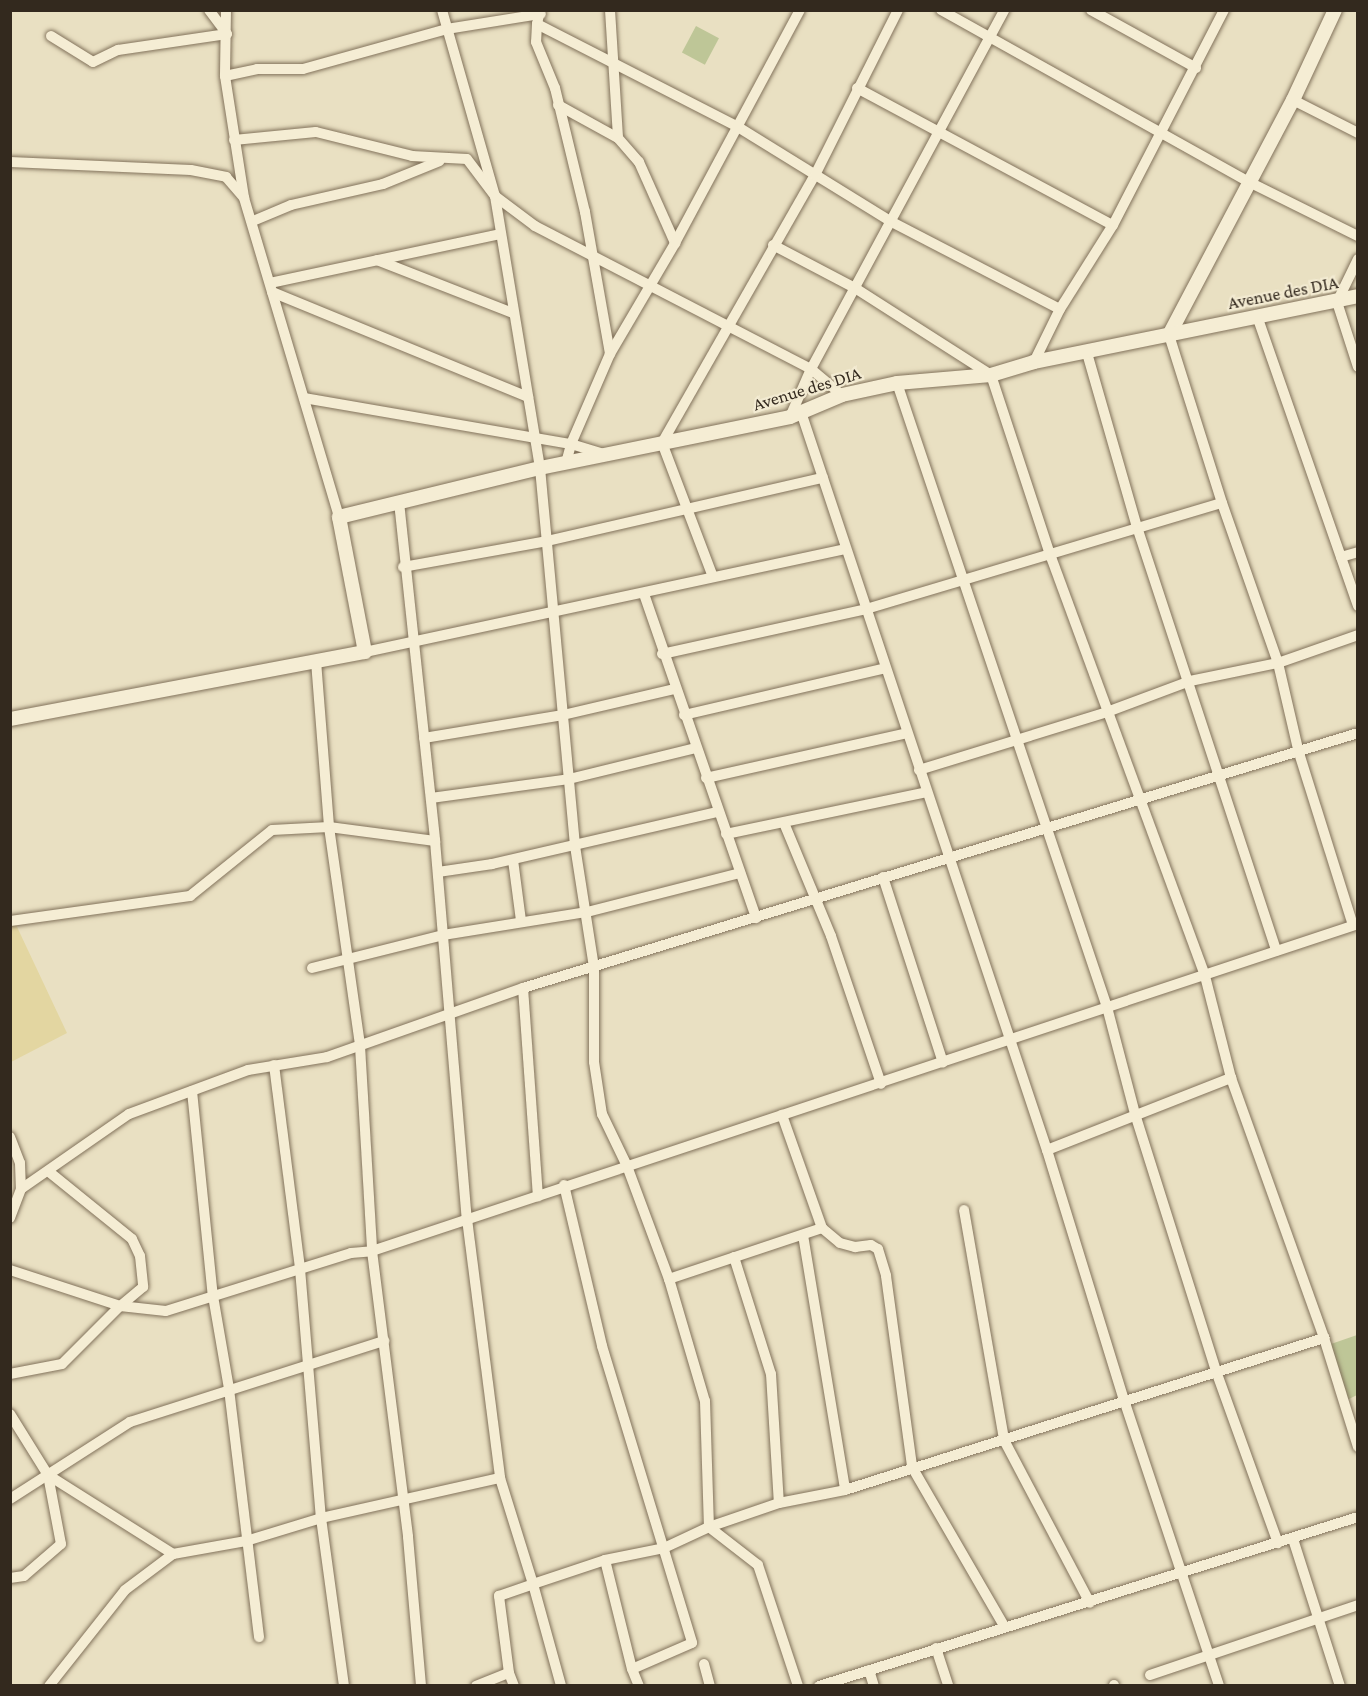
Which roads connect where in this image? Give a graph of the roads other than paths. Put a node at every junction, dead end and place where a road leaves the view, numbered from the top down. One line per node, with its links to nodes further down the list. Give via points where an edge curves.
1 (208, 10): 15 (street)
2 (226, 10): 15 (street)
3 (442, 10): 14 (street)
4 (610, 10): 18 (street)
5 (800, 10): 24 (street)
6 (898, 10): 21 (street)
7 (941, 10): 17 (street)
8 (1004, 10): 17 (street)
9 (1091, 10): 12 (street)
10 (1224, 10): 19 (street)
11 (1335, 10): 22 (street)
12 (1111, 15): 19 (street)
13 (539, 16): 14 (street); 18 (street); 23 (street, via 536,42)
14 (447, 29): 20 (street, via 303,69 257,69); 34 (street)
15 (227, 34): 16 (street, via 118,50 93,62); 20 (street)
16 (51, 36)
17 (990, 36): 25 (street); 26 (street)
18 (612, 61): 24 (street); 28 (street)
19 (1196, 68): 26 (street)
20 (225, 76): 29 (street)
21 (857, 88): 25 (street); 32 (street)
22 (1293, 100): 27 (street); 33 (street)
23 (558, 105): 28 (street); 43 (street, via 585,212)
24 (738, 127): 32 (street); 41 (street)
25 (938, 132): 37 (street); 38 (street)
26 (1160, 133): 33 (street); 38 (street)
27 (1358, 133)
28 (618, 138): 41 (street, via 639,162)
29 (234, 140): 30 (street, via 316,132 412,156); 35 (street)
30 (467, 159): 34 (street); 36 (street, via 433,161 383,184 291,205)
31 (10, 162): 35 (street, via 191,170 226,177)
32 (814, 175): 37 (street); 42 (street)
33 (1249, 182): 40 (street); 55 (street)
34 (495, 196): 39 (street); 43 (street, via 535,226)
35 (244, 198): 36 (street)
36 (253, 221): 47 (street)
37 (890, 221): 48 (street); 51 (street)
38 (1113, 225): 51 (street)
39 (500, 234): 45 (street); 52 (street)
40 (1358, 237)
41 (675, 243): 46 (street)
42 (773, 245): 48 (street); 54 (street)
43 (590, 256): 46 (street); 57 (street)
44 (1358, 259): 50 (street)
45 (377, 260): 47 (street); 52 (street)
46 (651, 284): 54 (street); 57 (street)
47 (271, 288): 64 (street); 65 (street)
48 (855, 288): 60 (street); 61 (street)
49 (1358, 296): 50 (street, Avenue des DIA)
50 (1337, 303): 53 (street, Avenue des DIA); 59 (street)
51 (1060, 309): 58 (street)
52 (513, 313): 64 (street)
53 (1257, 316): 55 (street, Avenue des DIA); 83 (street)
54 (729, 326): 60 (street); 68 (street)
55 (1169, 335): 56 (street, Avenue des DIA); 75 (street)
56 (1087, 353): 58 (street, Avenue des DIA); 78 (street)
57 (610, 354): 69 (street)
58 (1034, 362): 61 (street, Avenue des DIA)
59 (1358, 366)
60 (811, 369): 63 (street); 66 (street)
61 (991, 375): 62 (street, Avenue des DIA); 82 (street)
62 (897, 384): 63 (street, Avenue des DIA); 86 (street)
63 (842, 395): 66 (street, Avenue des DIA)
64 (528, 397): 67 (street)
65 (304, 398): 67 (street); 77 (street)
66 (795, 415): 68 (street, Avenue des DIA); 73 (street)
67 (536, 440): 69 (street); 72 (street)
68 (662, 443): 70 (street, Avenue des DIA); 76 (street)
69 (571, 444): 70 (street); 71 (street)
70 (606, 455): 71 (street, Avenue des DIA)
71 (566, 463): 72 (street, Avenue des DIA)
72 (540, 468): 74 (street, Avenue des DIA); 79 (street)
73 (823, 478): 76 (street); 80 (street)
74 (399, 502): 77 (street, Avenue des DIA); 84 (street)
75 (1221, 503): 78 (street); 96 (street)
76 (687, 510): 79 (street); 85 (street)
77 (339, 517): 93 (street)
78 (1137, 527): 82 (street); 98 (street)
79 (547, 541): 84 (street); 90 (street)
80 (846, 549): 85 (street); 89 (street)
81 (1358, 552): 83 (street)
82 (1051, 557): 86 (street); 100 (street)
83 (1341, 557): 88 (street)
84 (403, 567): 92 (street)
85 (713, 577): 87 (street)
86 (962, 581): 89 (street); 107 (street)
87 (644, 594): 90 (street); 94 (street)
88 (1358, 606)
89 (867, 609): 94 (street); 97 (street)
90 (554, 612): 92 (street); 101 (street)
91 (1358, 635): 96 (street)
92 (412, 644): 93 (street); 106 (street)
93 (365, 652): 95 (street)
94 (662, 654): 99 (street)
95 (316, 661): 103 (street); 119 (street)
96 (1278, 663): 98 (street); 109 (street)
97 (886, 668): 102 (street); 104 (street)
98 (1190, 681): 100 (street); 111 (street)
99 (675, 689): 101 (street); 102 (street)
100 (1107, 712): 107 (street); 116 (street)
101 (563, 715): 106 (street); 113 (street)
102 (684, 715): 108 (street)
103 (10, 719)
104 (907, 733): 110 (street); 112 (street)
105 (1358, 733): 109 (street)
106 (424, 738): 115 (street)
107 (1015, 740): 110 (street); 120 (street)
108 (696, 748): 112 (street); 113 (street)
109 (1299, 753): 111 (street); 134 (street)
110 (920, 770): 114 (street)
111 (1217, 777): 116 (street); 136 (street)
112 (706, 778): 117 (street)
113 (569, 779): 115 (street); 123 (street)
114 (927, 792): 118 (street); 124 (street)
115 (431, 798): 122 (street)
116 (1142, 802): 120 (street); 140 (street)
117 (718, 812): 121 (street); 123 (street)
118 (784, 823): 121 (street); 129 (street)
119 (329, 827): 122 (street); 132 (street, via 272,830 190,896); 137 (street)
120 (1044, 828): 124 (street); 142 (street)
121 (726, 834): 127 (street)
122 (435, 841): 126 (street)
123 (575, 846): 125 (street); 130 (street)
124 (949, 856): 128 (street); 144 (street)
125 (513, 860): 126 (street); 133 (street)
126 (438, 872): 135 (street)
127 (740, 873): 130 (street); 131 (street)
128 (883, 877): 129 (street); 146 (street)
129 (816, 898): 131 (street); 149 (street)
130 (588, 912): 133 (street); 138 (street)
131 (756, 918): 138 (street)
132 (10, 921)
133 (521, 921): 135 (street)
134 (1355, 924): 136 (street)
135 (443, 935): 137 (street); 143 (street)
136 (1276, 951): 140 (street)
137 (347, 959): 139 (street); 145 (street)
138 (594, 967): 141 (street); 155 (street, via 594,1062 602,1114)
139 (312, 968)
140 (1205, 976): 142 (street); 148 (street)
141 (523, 988): 143 (street); 159 (street)
142 (1107, 1007): 144 (street); 151 (street)
143 (449, 1013): 145 (street); 162 (street)
144 (1010, 1040): 146 (street); 154 (street)
145 (360, 1046): 147 (street, via 327,1057); 165 (street)
146 (943, 1063): 149 (street)
147 (274, 1065): 150 (street, via 248,1070); 167 (street)
148 (1231, 1078): 151 (street); 172 (street)
149 (881, 1084): 152 (street)
150 (192, 1091): 156 (street, via 129,1114); 170 (street)
151 (1136, 1114): 154 (street); 175 (street)
152 (782, 1115): 155 (street); 163 (street)
153 (10, 1137): 158 (street, via 20,1163)
154 (1047, 1150): 178 (street)
155 (627, 1166): 157 (street); 169 (street)
156 (48, 1171): 158 (street); 171 (street, via 132,1239 140,1256 143,1287)
157 (564, 1185): 159 (street); 195 (street, via 602,1346)
158 (21, 1190): 161 (street)
159 (538, 1196): 162 (street)
160 (964, 1210): 180 (street)
161 (10, 1218)
162 (467, 1219): 165 (street); 184 (street)
163 (822, 1228): 164 (street); 182 (street, via 840,1243 855,1247 871,1245 878,1250 886,1276)
164 (803, 1235): 166 (street); 185 (street)
165 (372, 1251): 167 (street, via 351,1253); 173 (street)
166 (734, 1257): 169 (street); 188 (street, via 771,1374)
167 (300, 1269): 170 (street); 174 (street)
168 (10, 1270): 171 (street)
169 (669, 1279): 191 (street, via 705,1401)
170 (213, 1296): 171 (street, via 166,1311); 177 (street)
171 (120, 1306): 176 (street, via 62,1364)
172 (1323, 1338): 175 (street); 181 (street)
173 (384, 1341): 174 (street); 187 (street)
174 (307, 1365): 177 (street); 190 (street)
175 (1215, 1371): 178 (street); 194 (street)
176 (10, 1374)
177 (229, 1389): 183 (street, via 130,1422); 193 (street)
178 (1125, 1403): 180 (street); 198 (street)
179 (10, 1414): 183 (street)
180 (1004, 1440): 182 (street); 201 (street)
181 (1358, 1447)
182 (912, 1467): 185 (street); 204 (street)
183 (48, 1475): 186 (street); 196 (street); 199 (street, via 61,1544 24,1576)
184 (500, 1478): 187 (street); 200 (street)
185 (845, 1490): 188 (street)
186 (10, 1499)
187 (404, 1502): 190 (street); 215 (street)
188 (779, 1503): 191 (street)
189 (1358, 1517): 192 (street)
190 (321, 1518): 193 (street); 214 (street)
191 (709, 1527): 195 (street); 221 (street, via 758,1566)
192 (1293, 1539): 194 (street); 203 (street)
193 (246, 1541): 196 (street); 205 (street)
194 (1278, 1543): 198 (street)
195 (664, 1548): 197 (street); 209 (street, via 692,1643)
196 (173, 1554): 213 (street, via 124,1590)
197 (605, 1560): 200 (street); 209 (street)
198 (1180, 1575): 201 (street); 207 (street)
199 (10, 1578)
200 (533, 1584): 211 (street, via 500,1596); 218 (street)
201 (1090, 1603): 204 (street)
202 (1358, 1605): 203 (street)
203 (1318, 1617): 207 (street); 226 (street)
204 (1004, 1626): 206 (street)
205 (259, 1638)
206 (936, 1648): 210 (street); 224 (street)
207 (1209, 1656): 212 (street); 225 (street)
208 (704, 1664): 220 (street)
209 (632, 1669): 219 (street)
210 (869, 1670): 222 (street); 223 (street)
211 (509, 1673): 216 (street); 217 (street)
212 (1150, 1675)
213 (49, 1686)
214 (344, 1686)
215 (421, 1686)
216 (476, 1686)
217 (514, 1686)
218 (561, 1686)
219 (639, 1686)
220 (710, 1686)
221 (798, 1686)
222 (819, 1686)
223 (874, 1686)
224 (948, 1686)
225 (1219, 1686)
226 (1340, 1686)

